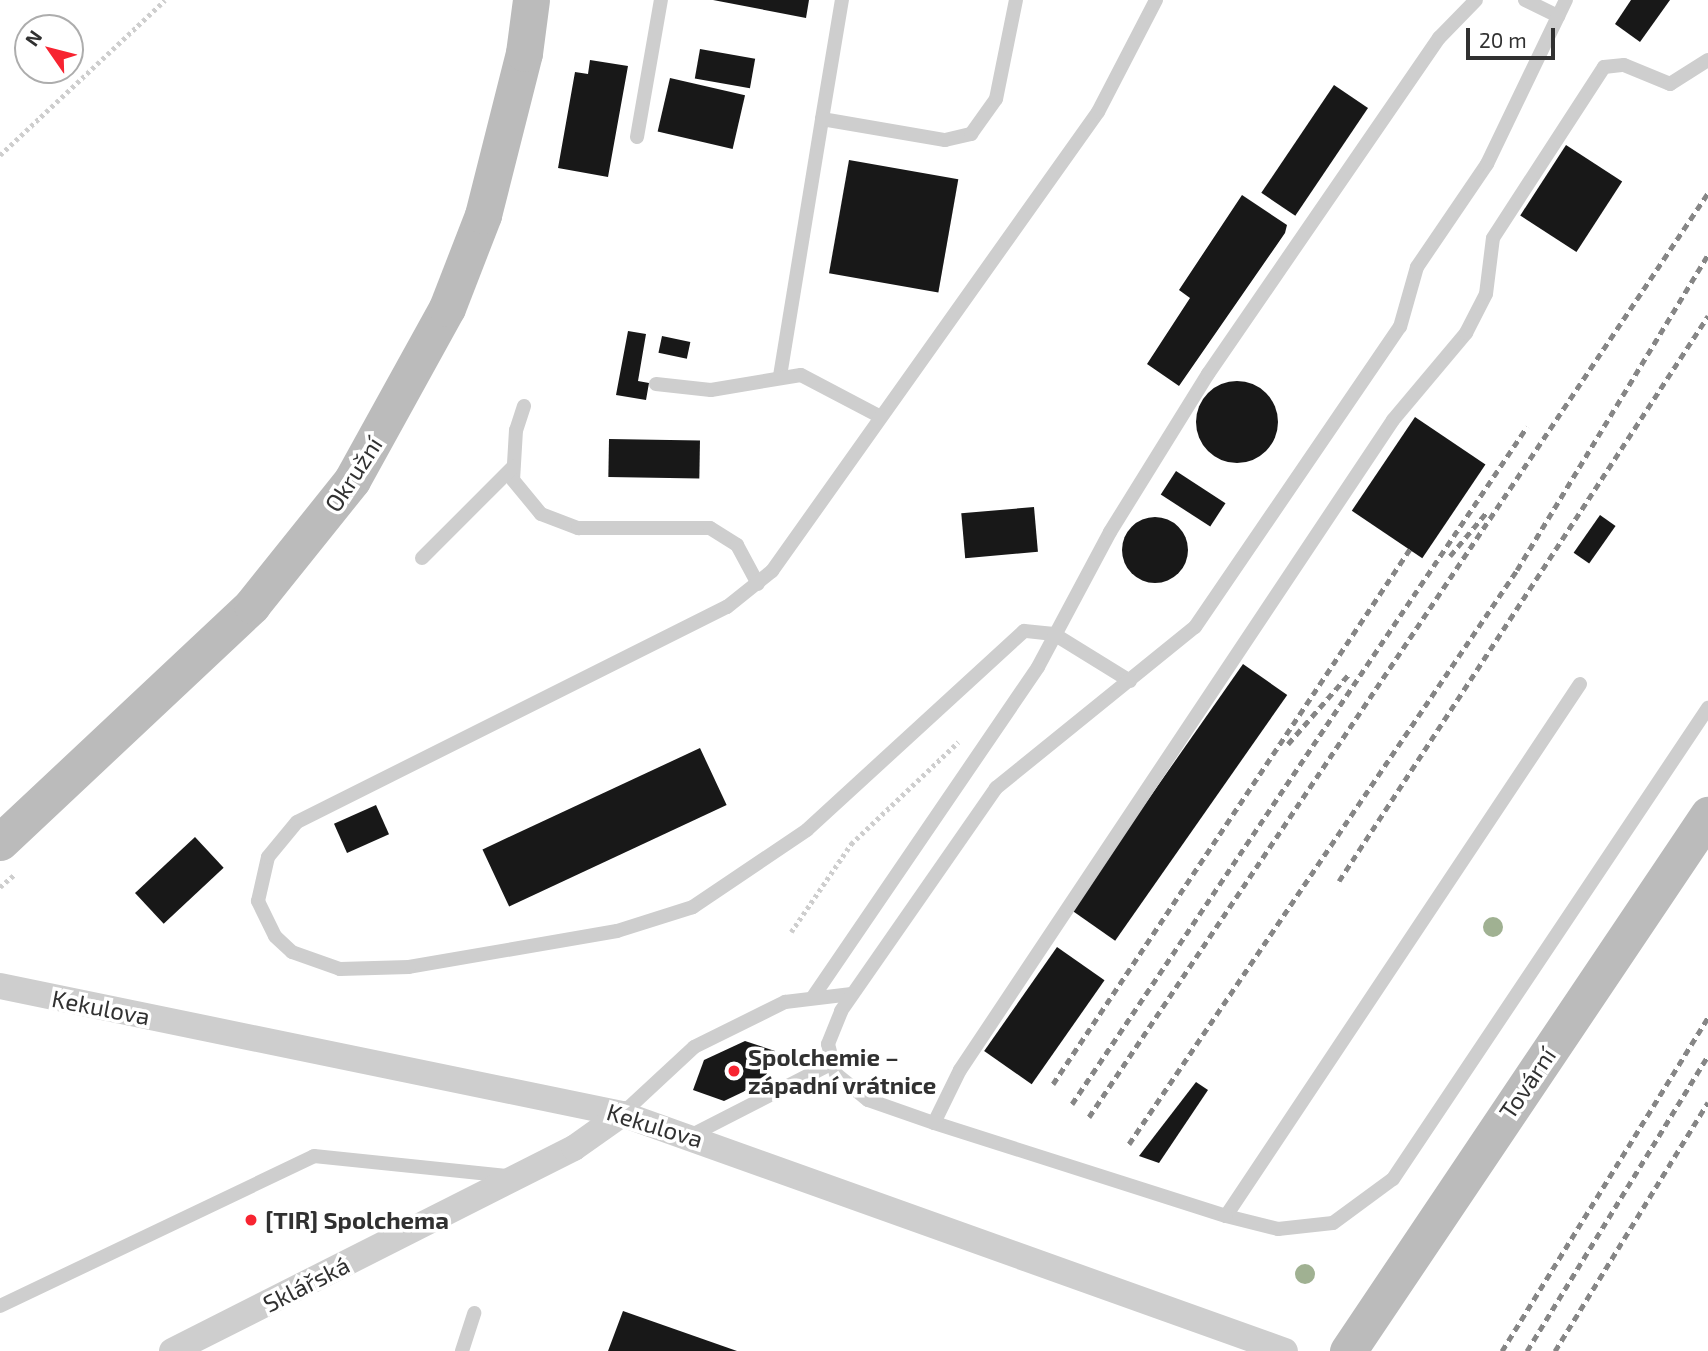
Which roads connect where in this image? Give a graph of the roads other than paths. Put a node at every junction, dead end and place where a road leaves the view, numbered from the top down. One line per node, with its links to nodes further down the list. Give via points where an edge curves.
1 (531, 0): 25 (street, Okružní, via 483,215 447,308 352,480 252,606)
2 (661, 0): 12 (lane)
3 (842, 0): 11 (lane)
4 (1016, 0): 11 (lane, via 996,99 971,134 945,141)
5 (1156, 0): 16 (lane, via 1098,113)
6 (1476, 0): 20 (lane, via 1439,38 1208,374)
7 (1525, 0): 9 (lane)
8 (1566, 0): 9 (lane)
9 (1558, 16): 21 (lane, via 1487,164 1417,267 1400,327 1195,628)
10 (1708, 60): 31 (lane, via 1670,84 1624,65 1604,67 1493,238 1486,295 1466,333 1385,431 960,1070)
11 (822, 119): 13 (lane)
12 (637, 137)
13 (780, 376): 14 (lane, via 711,390); 16 (lane, via 822,381)
14 (656, 384)
15 (524, 406): 17 (lane)
16 (881, 417): 19 (lane)
17 (513, 467): 18 (lane); 19 (lane, via 513,480 541,514 578,528 709,528 737,545)
18 (422, 558)
19 (758, 584): 20 (lane, via 727,607 297,821 258,880 261,910 275,936 311,961 377,969 551,946 664,918 726,887 807,830 1013,639 1034,628)
20 (1054, 634): 21 (lane); 28 (lane)
21 (1129, 681): 27 (lane, via 996,788)
22 (1580, 684): 34 (lane)
23 (1708, 708): 34 (lane, via 1393,1179 1333,1223 1278,1229)
24 (1708, 815): 40 (street, Tovární)
25 (0, 842)
26 (0, 986): 30 (street, Kekulova)
27 (852, 994): 28 (lane); 29 (lane, via 832,1029)
28 (813, 998): 30 (lane, via 785,1002 694,1046)
29 (830, 1065): 31 (lane, via 868,1100); 32 (lane)
30 (622, 1114): 32 (street, Kekulova); 33 (street, Sklářská)
31 (934, 1123): 34 (lane)
32 (692, 1135): 39 (street, Kekulova)
33 (517, 1177): 35 (lane, via 314,1156); 37 (street, Sklářská)
34 (1226, 1216)
35 (0, 1306)
36 (474, 1313): 38 (lane)
37 (173, 1351)
38 (463, 1351)
39 (1285, 1351)
40 (1348, 1351)

